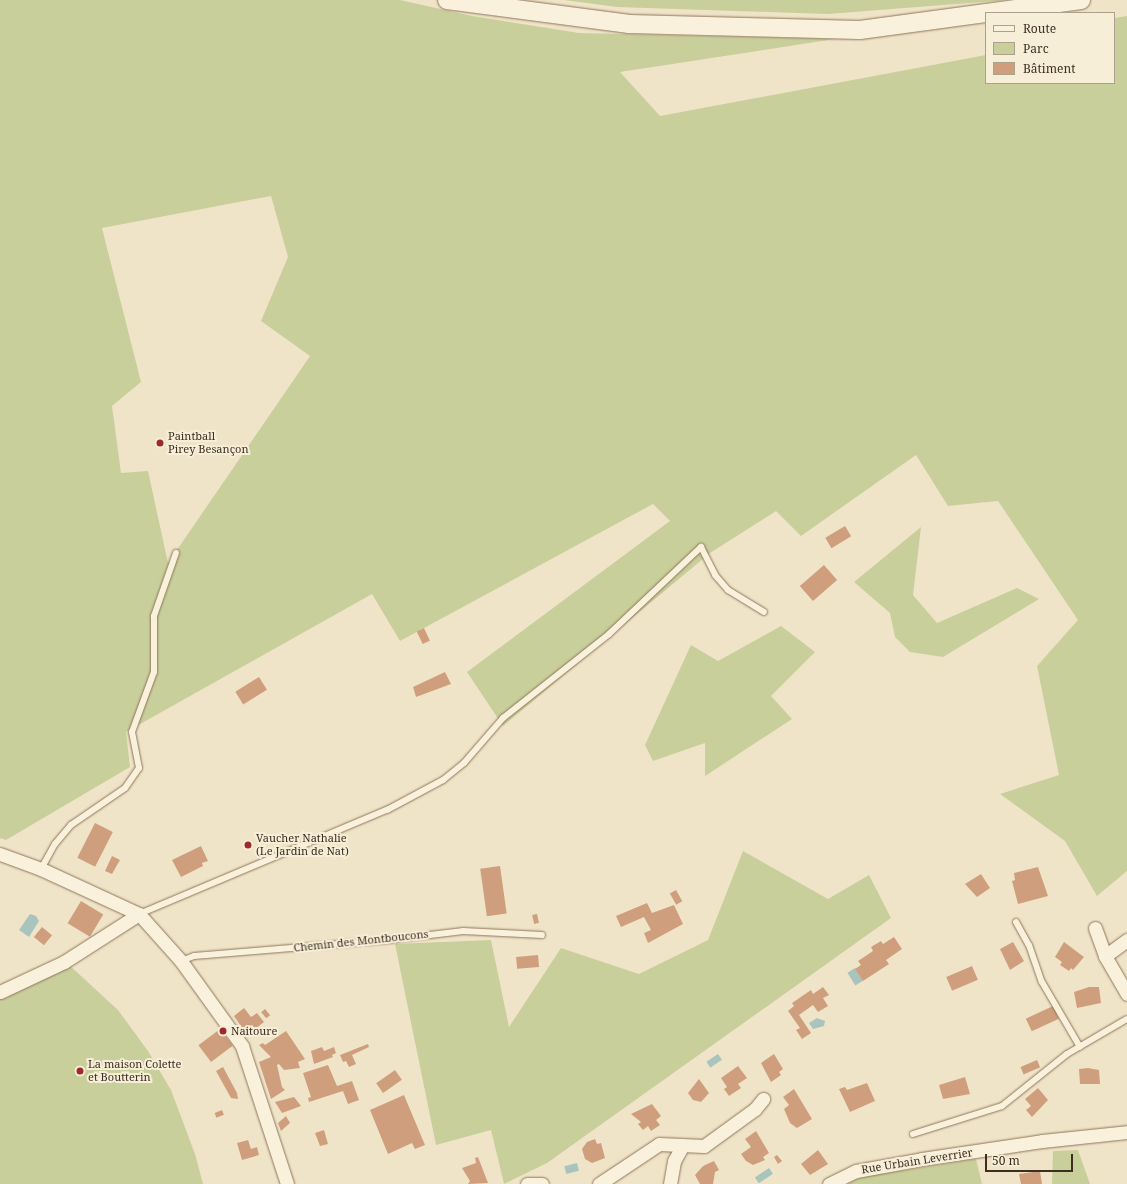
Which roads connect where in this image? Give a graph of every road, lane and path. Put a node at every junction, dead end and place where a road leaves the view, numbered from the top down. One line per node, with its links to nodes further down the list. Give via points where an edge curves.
1 (447, 0): 4 (main road, via 629,24 860,30)
2 (1081, 0): 3 (main road)
3 (993, 12)
4 (985, 13)
5 (176, 554): 8 (lane, via 154,616 154,672 132,732 139,768 125,788 71,826 55,844)
6 (764, 612): 9 (lane, via 728,590 715,574 702,547 609,634 503,718 464,763 444,780 387,810)
7 (0, 854): 8 (street)
8 (41, 869): 9 (street)
9 (139, 914): 15 (street); 16 (street, via 64,962)
10 (1016, 922): 19 (lane, via 1029,945 1042,982)
11 (1095, 928): 14 (street)
12 (542, 935): 15 (lane, Chemin des Montboucons, via 463,931 388,940 194,956)
13 (1127, 940): 14 (street)
14 (1105, 956): 17 (street)
15 (181, 961): 24 (street, via 242,1046)
16 (0, 992)
17 (1127, 994)
18 (1127, 1019): 19 (lane)
19 (1080, 1047): 22 (lane, via 1067,1054 1002,1106)
20 (763, 1099): 23 (street, via 755,1109 704,1146)
21 (1127, 1132): 29 (street, Rue Urbain Leverrier, via 1042,1142 856,1171)
22 (913, 1134)
23 (683, 1145): 27 (street, via 659,1144); 28 (street, via 674,1161)
24 (287, 1184)
25 (527, 1184): 26 (street)
26 (542, 1184)
27 (599, 1184)
28 (670, 1184)
29 (829, 1184)

